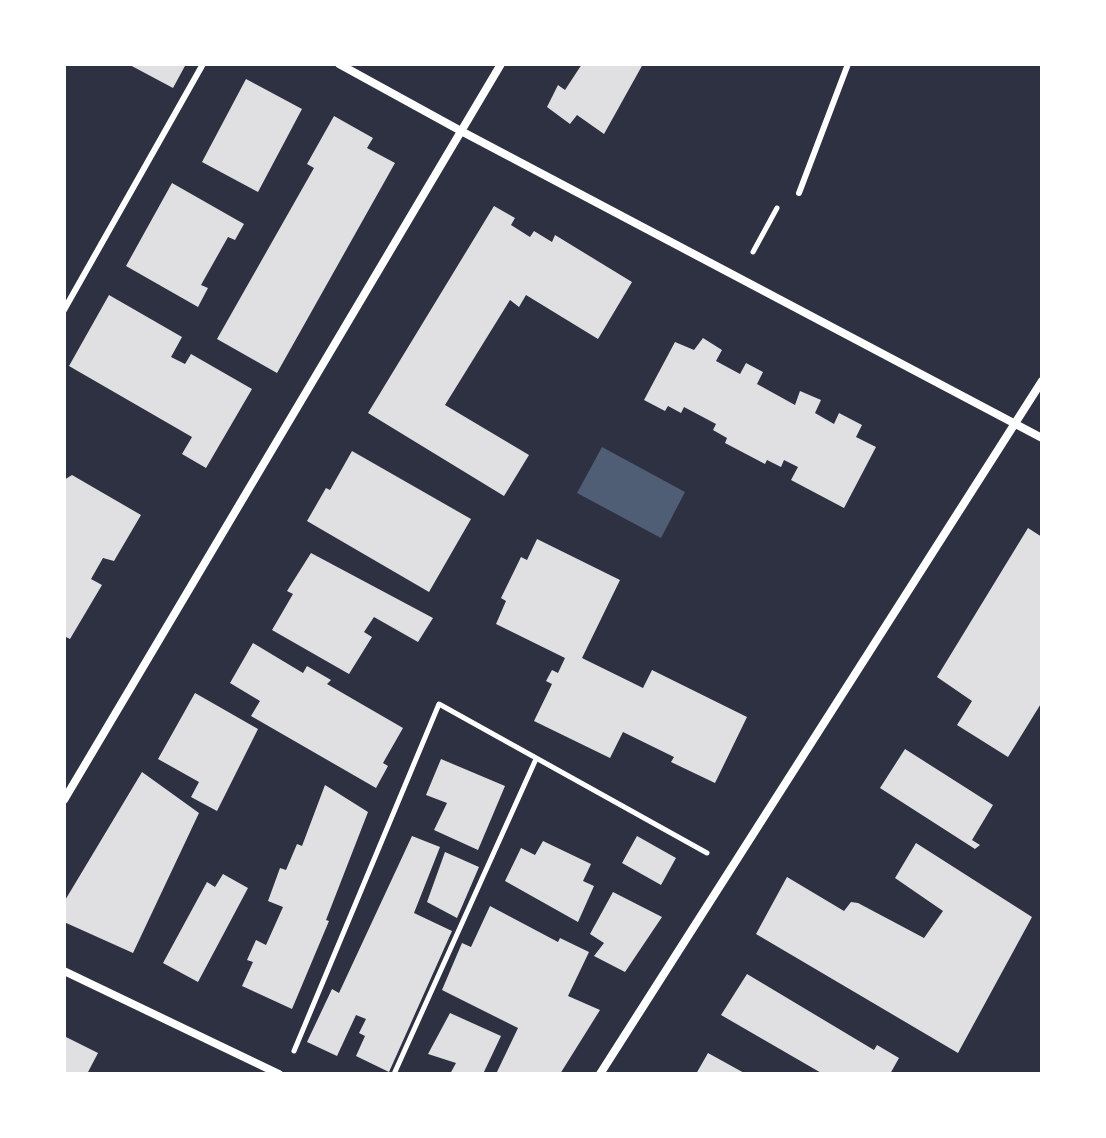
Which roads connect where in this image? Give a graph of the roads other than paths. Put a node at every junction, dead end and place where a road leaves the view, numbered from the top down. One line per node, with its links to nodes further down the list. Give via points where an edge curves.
1 (203, 64): 7 (lane)
2 (339, 64): 5 (street)
3 (501, 64): 5 (street)
4 (848, 64): 6 (lane)
5 (461, 131): 9 (street); 11 (street)
6 (799, 193)
7 (64, 310)
8 (1042, 381): 9 (street)
9 (1016, 424): 10 (street); 14 (street)
10 (1042, 438)
11 (64, 800)
12 (64, 971): 13 (street)
13 (279, 1074)
14 (600, 1074)

